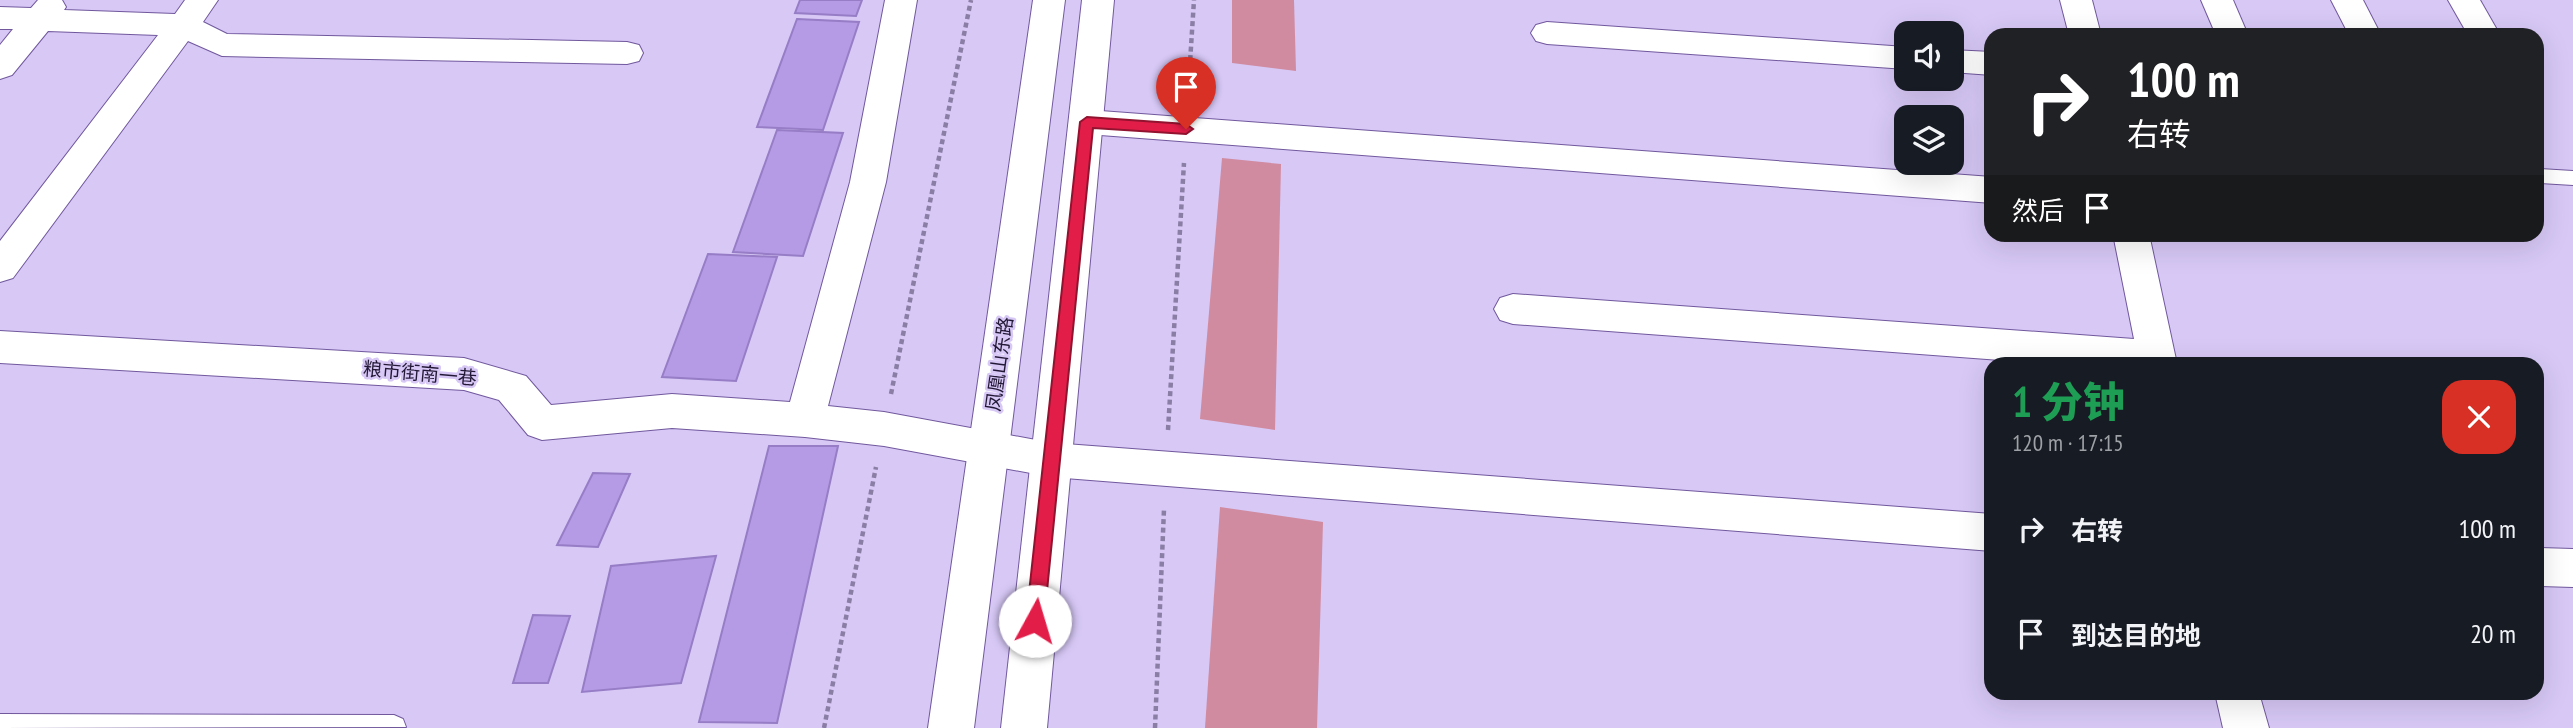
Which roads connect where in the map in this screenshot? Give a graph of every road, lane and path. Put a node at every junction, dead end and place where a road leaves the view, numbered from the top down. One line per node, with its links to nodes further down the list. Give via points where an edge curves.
1 (901, 0): 34 (street, via 868,182)
2 (971, 0): 35 (path)
3 (1049, 0): 36 (street, 凤凰山东路)
4 (1098, 0): 23 (street)
5 (1194, 0): 24 (path)
6 (2076, 0): 13 (street)
7 (2217, 0): 14 (street)
8 (2347, 0): 15 (street)
9 (2464, 0): 16 (street)
10 (48, 10): 11 (street); 12 (street); 22 (street)
11 (193, 13): 18 (street, via 222,45); 29 (street)
12 (0, 18)
13 (2083, 28)
14 (2229, 28)
15 (2361, 28)
16 (2480, 28)
17 (1548, 33): 19 (street)
18 (627, 53)
19 (1894, 57)
20 (1964, 62): 21 (street)
21 (1984, 63)
22 (0, 67)
23 (1087, 122): 24 (street); 37 (street)
24 (1186, 129): 27 (street); 38 (path)
25 (2544, 176): 26 (lane)
26 (2573, 178)
27 (1984, 189)
28 (2133, 242): 33 (street)
29 (0, 268)
30 (1513, 309): 32 (street)
31 (0, 347): 34 (street, 粮市街南一巷, via 464,374 512,387 542,423 672,411)
32 (2120, 357)
33 (2157, 357)
34 (805, 420): 35 (street, 粮市街南一巷)
35 (884, 429): 36 (street, 粮市街南一巷); 45 (path)
36 (987, 449): 37 (street, 粮市街南一巷); 46 (street, 凤凰山东路)
37 (1052, 460): 38 (street, 粮市街南一巷); 47 (street)
38 (1166, 469): 39 (street, 粮市街南一巷); 48 (path)
39 (1984, 532)
40 (2544, 567): 41 (street)
41 (2573, 568)
42 (2239, 700): 49 (street)
43 (0, 726): 44 (lane)
44 (394, 727)
45 (824, 728)
46 (951, 728)
47 (1024, 728)
48 (1155, 728)
49 (2246, 728)

